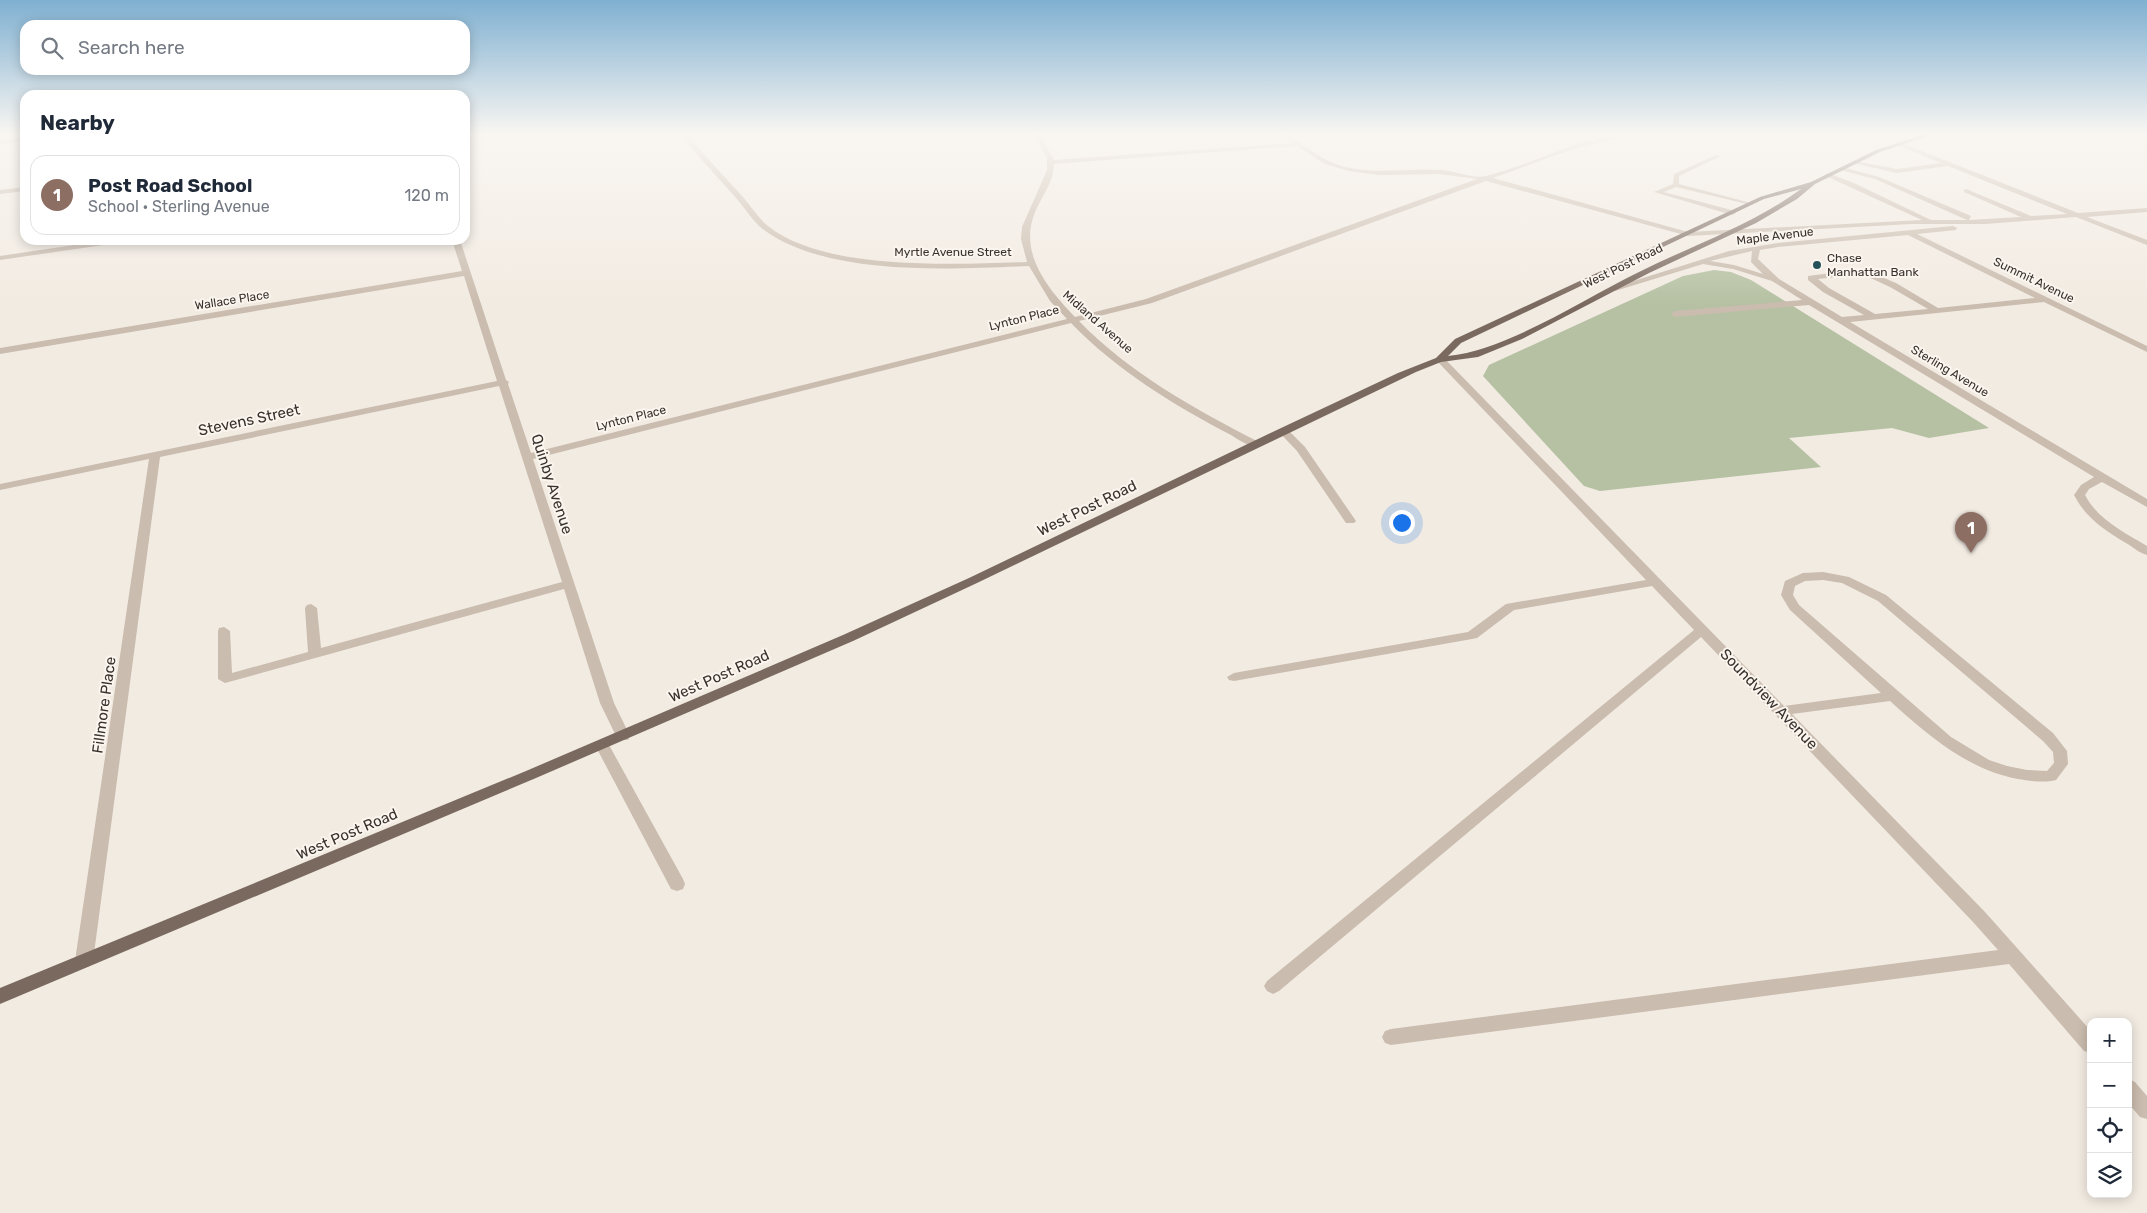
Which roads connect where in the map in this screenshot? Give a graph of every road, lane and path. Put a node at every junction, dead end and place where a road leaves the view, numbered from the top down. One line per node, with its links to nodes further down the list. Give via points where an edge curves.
1 (734, 192): 31 (street, Myrtle Avenue Street, via 774,235 810,249 886,263 942,266)
2 (1040, 192): 31 (street, Midland Avenue, via 1026,224)
3 (1446, 192): 14 (street)
4 (1452, 192): 14 (street, Lynton Place)
5 (1537, 192): 25 (street)
6 (1659, 192): 17 (street)
7 (1701, 192): 15 (street)
8 (1784, 192): 15 (main road, West Post Road)
9 (1803, 192): 23 (main road, West Post Road, via 1790,202)
10 (1868, 192): 20 (street)
11 (1906, 192): 21 (street, via 1957,215)
12 (1967, 192): 19 (street)
13 (2017, 192): 18 (street)
14 (1440, 196): 41 (street, Lynton Place, via 1157,298)
15 (1749, 204): 17 (main road, West Post Road)
16 (2147, 210): 18 (street, Maple Avenue)
17 (1732, 213): 25 (main road, West Post Road)
18 (2077, 215): 19 (street, Maple Avenue); 26 (street)
19 (2032, 219): 21 (street, Maple Avenue)
20 (1931, 222): 21 (street, Maple Avenue); 22 (street); 23 (street, Maple Avenue)
21 (1985, 222): 22 (street, Maple Avenue)
22 (1945, 230): 24 (street, Maple Avenue)
23 (1732, 231): 25 (street, Maple Avenue); 35 (main road, West Post Road)
24 (1910, 233): 29 (street, Maple Avenue); 36 (street, Summit Avenue)
25 (1688, 234): 45 (main road, West Post Road, via 1458,341)
26 (2147, 243)
27 (90, 245): 30 (street)
28 (458, 245): 33 (street, Quinby Avenue)
29 (1756, 249): 32 (street, Maple Avenue); 34 (street, Sterling Avenue, via 1755,262)
30 (0, 258)
31 (1030, 264): 41 (street, Midland Avenue, via 1044,289)
32 (1691, 264): 34 (street, via 1713,263 1734,267); 35 (street, Maple Avenue)
33 (467, 273): 44 (street, Wallace Place); 46 (street, Quinby Avenue)
34 (1776, 281): 37 (street, Sterling Avenue)
35 (1612, 289): 45 (main road, West Post Road, via 1470,357)
36 (2046, 299): 38 (street); 43 (street, Summit Avenue)
37 (1811, 302): 39 (street); 42 (street, Sterling Avenue)
38 (1936, 310): 40 (street); 40 (street, via 1863,271 1811,278 1826,290)
39 (1675, 314)
40 (1874, 316): 42 (street)
41 (1072, 320): 48 (street, Midland Avenue, via 1140,376 1179,403); 50 (street, Lynton Place)
42 (1840, 320): 51 (street, Sterling Avenue)
43 (2147, 349)
44 (0, 351)
45 (1440, 359): 47 (main road, West Post Road); 56 (street, Soundview Avenue)
46 (504, 382): 49 (street, Stevens Street); 50 (street, Quinby Avenue)
47 (1283, 431): 48 (main road, West Post Road); 54 (street, via 1301,449)
48 (1255, 444): 65 (main road, West Post Road, via 1066,538)
49 (155, 454): 52 (street, Stevens Street); 69 (street, Fillmore Place)
50 (528, 458): 57 (street, Quinby Avenue)
51 (2102, 477): 53 (street, Sterling Avenue); 55 (street, via 2085,487 2079,495 2084,506 2098,520)
52 (0, 486)
53 (2147, 504)
54 (1350, 521)
55 (2147, 551)
56 (1656, 582): 59 (street, Soundview Avenue); 62 (street, via 1510,608 1472,635)
57 (569, 584): 61 (street); 65 (street, Quinby Avenue, via 607,703)
58 (311, 608): 61 (street)
59 (1702, 630): 64 (street, Soundview Avenue); 70 (street)
60 (224, 631): 61 (street, via 225,679)
61 (315, 654)
62 (1234, 678)
63 (1893, 696): 63 (street, via 1947,744 2004,772 2030,777 2051,776 2061,764 2060,752 2048,737 1882,598 1845,580 1823,576 1803,577 1789,584 1787,595 1794,607); 64 (street)
64 (1780, 711): 68 (street, Soundview Avenue, via 1979,917)
65 (623, 736): 66 (main road, West Post Road)
66 (602, 745): 67 (street); 69 (main road, West Post Road)
67 (677, 884)
68 (2012, 956): 72 (street); 73 (street, Soundview Avenue)
69 (84, 961): 71 (main road, West Post Road)
70 (1272, 986)
71 (0, 996)
72 (1391, 1037)
73 (2087, 1040)
74 (2132, 1093): 75 (street)
75 (2147, 1110)

